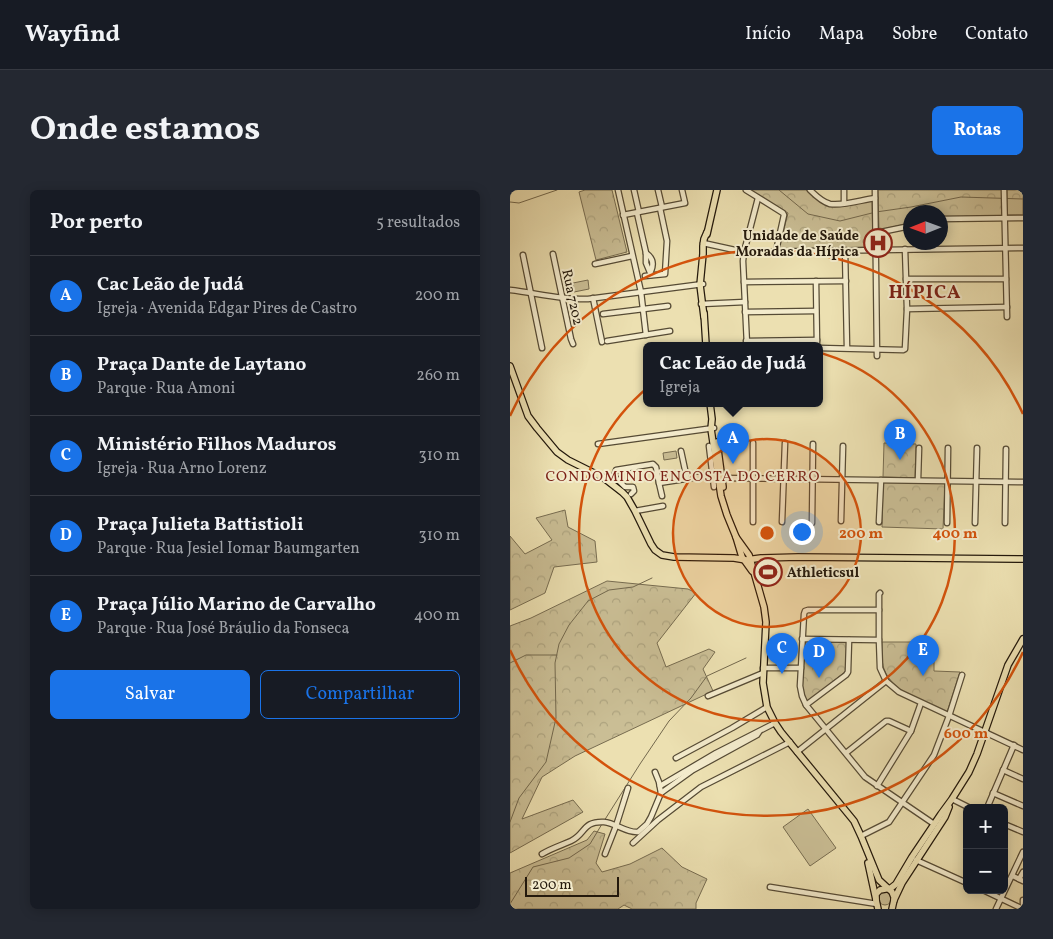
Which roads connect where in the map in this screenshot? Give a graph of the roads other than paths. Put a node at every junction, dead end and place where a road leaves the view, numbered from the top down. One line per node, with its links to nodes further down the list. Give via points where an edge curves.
1 (618, 190): 17 (street)
2 (634, 190): 16 (street)
3 (658, 190): 15 (street)
4 (682, 190): 15 (street, via 685,203)
5 (746, 190): 12 (street)
6 (810, 190): 11 (street)
7 (844, 190): 14 (street)
8 (875, 190): 13 (street)
9 (1004, 190): 18 (street)
10 (717, 191): 23 (main road)
11 (815, 192): 14 (street, via 819,199 829,204)
12 (758, 198): 31 (street, via 784,215); 32 (street)
13 (875, 198): 14 (street); 22 (street)
14 (844, 204)
15 (661, 208): 16 (street); 37 (street, via 667,241 665,274)
16 (638, 212): 17 (street); 37 (street, via 646,263)
17 (623, 215): 35 (street)
18 (1005, 218): 19 (street); 20 (street); 24 (street)
19 (1023, 218)
20 (948, 220)
21 (903, 228): 22 (street)
22 (876, 234): 26 (street)
23 (705, 243): 32 (street); 44 (main road)
24 (1005, 248): 25 (street); 28 (street); 39 (street)
25 (1023, 248)
26 (876, 249): 27 (street); 29 (street); 69 (street)
27 (903, 249)
28 (948, 249)
29 (845, 250): 31 (street); 41 (street)
30 (905, 250): 40 (street)
31 (776, 251): 32 (street)
32 (744, 252): 43 (street)
33 (553, 254): 48 (street, Rua 7202)
34 (524, 256): 46 (street)
35 (632, 256): 36 (street); 47 (street)
36 (596, 264)
37 (651, 273): 38 (street)
38 (645, 276)
39 (1006, 278): 40 (street); 53 (street)
40 (906, 279): 55 (street)
41 (846, 280): 42 (street); 68 (street)
42 (816, 281): 43 (street); 56 (street)
43 (744, 282): 50 (street)
44 (702, 285): 47 (street); 51 (main road)
45 (510, 290): 46 (street)
46 (531, 292): 48 (street); 67 (street)
47 (641, 292): 49 (street); 54 (street)
48 (563, 298): 49 (street); 65 (street, Rua 7202)
49 (593, 298): 61 (street, via 604,342)
50 (745, 302): 51 (street); 57 (street)
51 (703, 304): 62 (main road)
52 (668, 306): 54 (street)
53 (1006, 307): 55 (street); 59 (street)
54 (643, 309): 58 (street); 61 (street)
55 (907, 309): 69 (street, via 905,349)
56 (816, 311): 57 (street); 64 (street)
57 (745, 312): 63 (street)
58 (603, 314)
59 (1007, 317)
60 (670, 331): 61 (street)
61 (646, 335)
62 (706, 342)
63 (746, 342)
64 (818, 342)
65 (573, 344)
66 (823, 345): 68 (street)
67 (542, 348)
68 (847, 348): 69 (street)
69 (877, 353)
70 (510, 366): 101 (main road, via 528,416 557,452 618,487)
71 (710, 407): 72 (main road)
72 (713, 428): 75 (street); 84 (main road)
73 (753, 442): 85 (street)
74 (785, 443): 86 (street)
75 (598, 444)
76 (813, 444): 87 (street)
77 (709, 446): 84 (street)
78 (843, 446): 89 (street)
79 (919, 448): 91 (street)
80 (948, 448): 92 (street)
81 (977, 448): 93 (street)
82 (1006, 449): 94 (street)
83 (681, 451): 88 (street)
84 (717, 476): 85 (street); 88 (street); 97 (street); 110 (main road)
85 (754, 478): 86 (street); 103 (street)
86 (784, 478): 87 (street); 104 (street)
87 (813, 478): 89 (street); 106 (street)
88 (687, 479): 96 (street)
89 (842, 479): 90 (street); 102 (street)
90 (881, 480): 91 (street); 105 (street)
91 (918, 480): 92 (street)
92 (947, 481): 93 (street); 107 (street)
93 (976, 481): 94 (street); 108 (street)
94 (1005, 482): 95 (street); 109 (street)
95 (1023, 482)
96 (659, 484): 98 (street, via 655,465 616,470 615,478 625,487 633,487); 99 (street)
97 (714, 487)
98 (631, 494)
99 (662, 496)
100 (663, 506): 101 (street)
101 (635, 511): 113 (main road, via 651,544 662,555)
102 (841, 521)
103 (753, 522)
104 (782, 522)
105 (880, 522)
106 (812, 523)
107 (946, 523)
108 (975, 523)
109 (1005, 523)
110 (736, 537): 111 (main road); 112 (main road)
111 (748, 552): 112 (main road); 114 (main road); 115 (main road)
112 (741, 554): 113 (main road); 117 (main road)
113 (734, 558): 117 (main road)
114 (761, 558): 115 (main road); 116 (main road)
115 (750, 559): 117 (main road); 118 (main road)
116 (1023, 559)
117 (744, 560): 118 (main road)
118 (754, 575): 126 (main road, via 766,622)
119 (880, 593): 120 (street)
120 (879, 610): 121 (street, via 805,611); 124 (street)
121 (802, 639): 123 (street); 125 (street)
122 (1023, 639): 137 (main road, via 1008,665)
123 (848, 640): 124 (street); 131 (street, via 848,672)
124 (879, 640): 128 (street, via 880,668)
125 (801, 668): 126 (street); 131 (street, via 800,686)
126 (763, 670): 129 (street); 132 (main road)
127 (962, 675): 133 (street)
128 (886, 681): 130 (street); 135 (street)
129 (708, 696)
130 (921, 703): 133 (street); 136 (street)
131 (806, 705): 135 (street)
132 (767, 707): 134 (main road); 144 (street)
133 (949, 716): 137 (street); 154 (street, via 934,755)
134 (775, 723): 138 (main road); 143 (street)
135 (826, 729): 141 (street); 142 (street)
136 (911, 731): 142 (street, via 886,721); 149 (street)
137 (985, 732): 139 (street); 153 (main road, via 969,772)
138 (790, 742): 141 (main road); 164 (street, via 701,787)
139 (1014, 745): 140 (street); 145 (street)
140 (1023, 750)
141 (798, 752): 163 (main road, via 854,821)
142 (846, 753): 149 (street, via 865,777)
143 (717, 755): 148 (street); 151 (street)
144 (676, 758)
145 (1003, 770): 147 (street); 152 (street)
146 (655, 772): 148 (street)
147 (1023, 779)
148 (660, 786): 151 (street)
149 (877, 786): 154 (street)
150 (628, 788): 160 (street)
151 (661, 793): 160 (street, via 647,824 638,832)
152 (993, 793): 156 (street); 157 (street)
153 (952, 799): 155 (street); 158 (main road)
154 (902, 803): 159 (street); 163 (street, via 889,822)
155 (963, 804)
156 (989, 804)
157 (1023, 806)
158 (943, 816): 159 (main road); 169 (main road)
159 (934, 824): 169 (main road)
160 (616, 826): 167 (street, via 592,823 576,838); 168 (street)
161 (1008, 826): 162 (street)
162 (1023, 832)
163 (861, 836): 165 (main road)
164 (633, 843)
165 (866, 848): 175 (main road, via 879,880); 179 (main road)
166 (1023, 852): 171 (street)
167 (542, 854)
168 (605, 854)
169 (915, 859): 173 (street); 175 (main road, via 894,887); 178 (main road)
170 (1023, 872): 172 (street)
171 (1012, 876): 172 (street); 177 (street)
172 (1021, 880)
173 (963, 881)
174 (770, 887): 179 (street)
175 (888, 889): 178 (main road); 179 (main road, via 877,892)
176 (992, 894): 177 (street)
177 (1001, 898): 180 (street); 181 (street)
178 (894, 900): 179 (main road, via 891,905)
179 (882, 906)
180 (996, 909)
181 (1023, 909)

